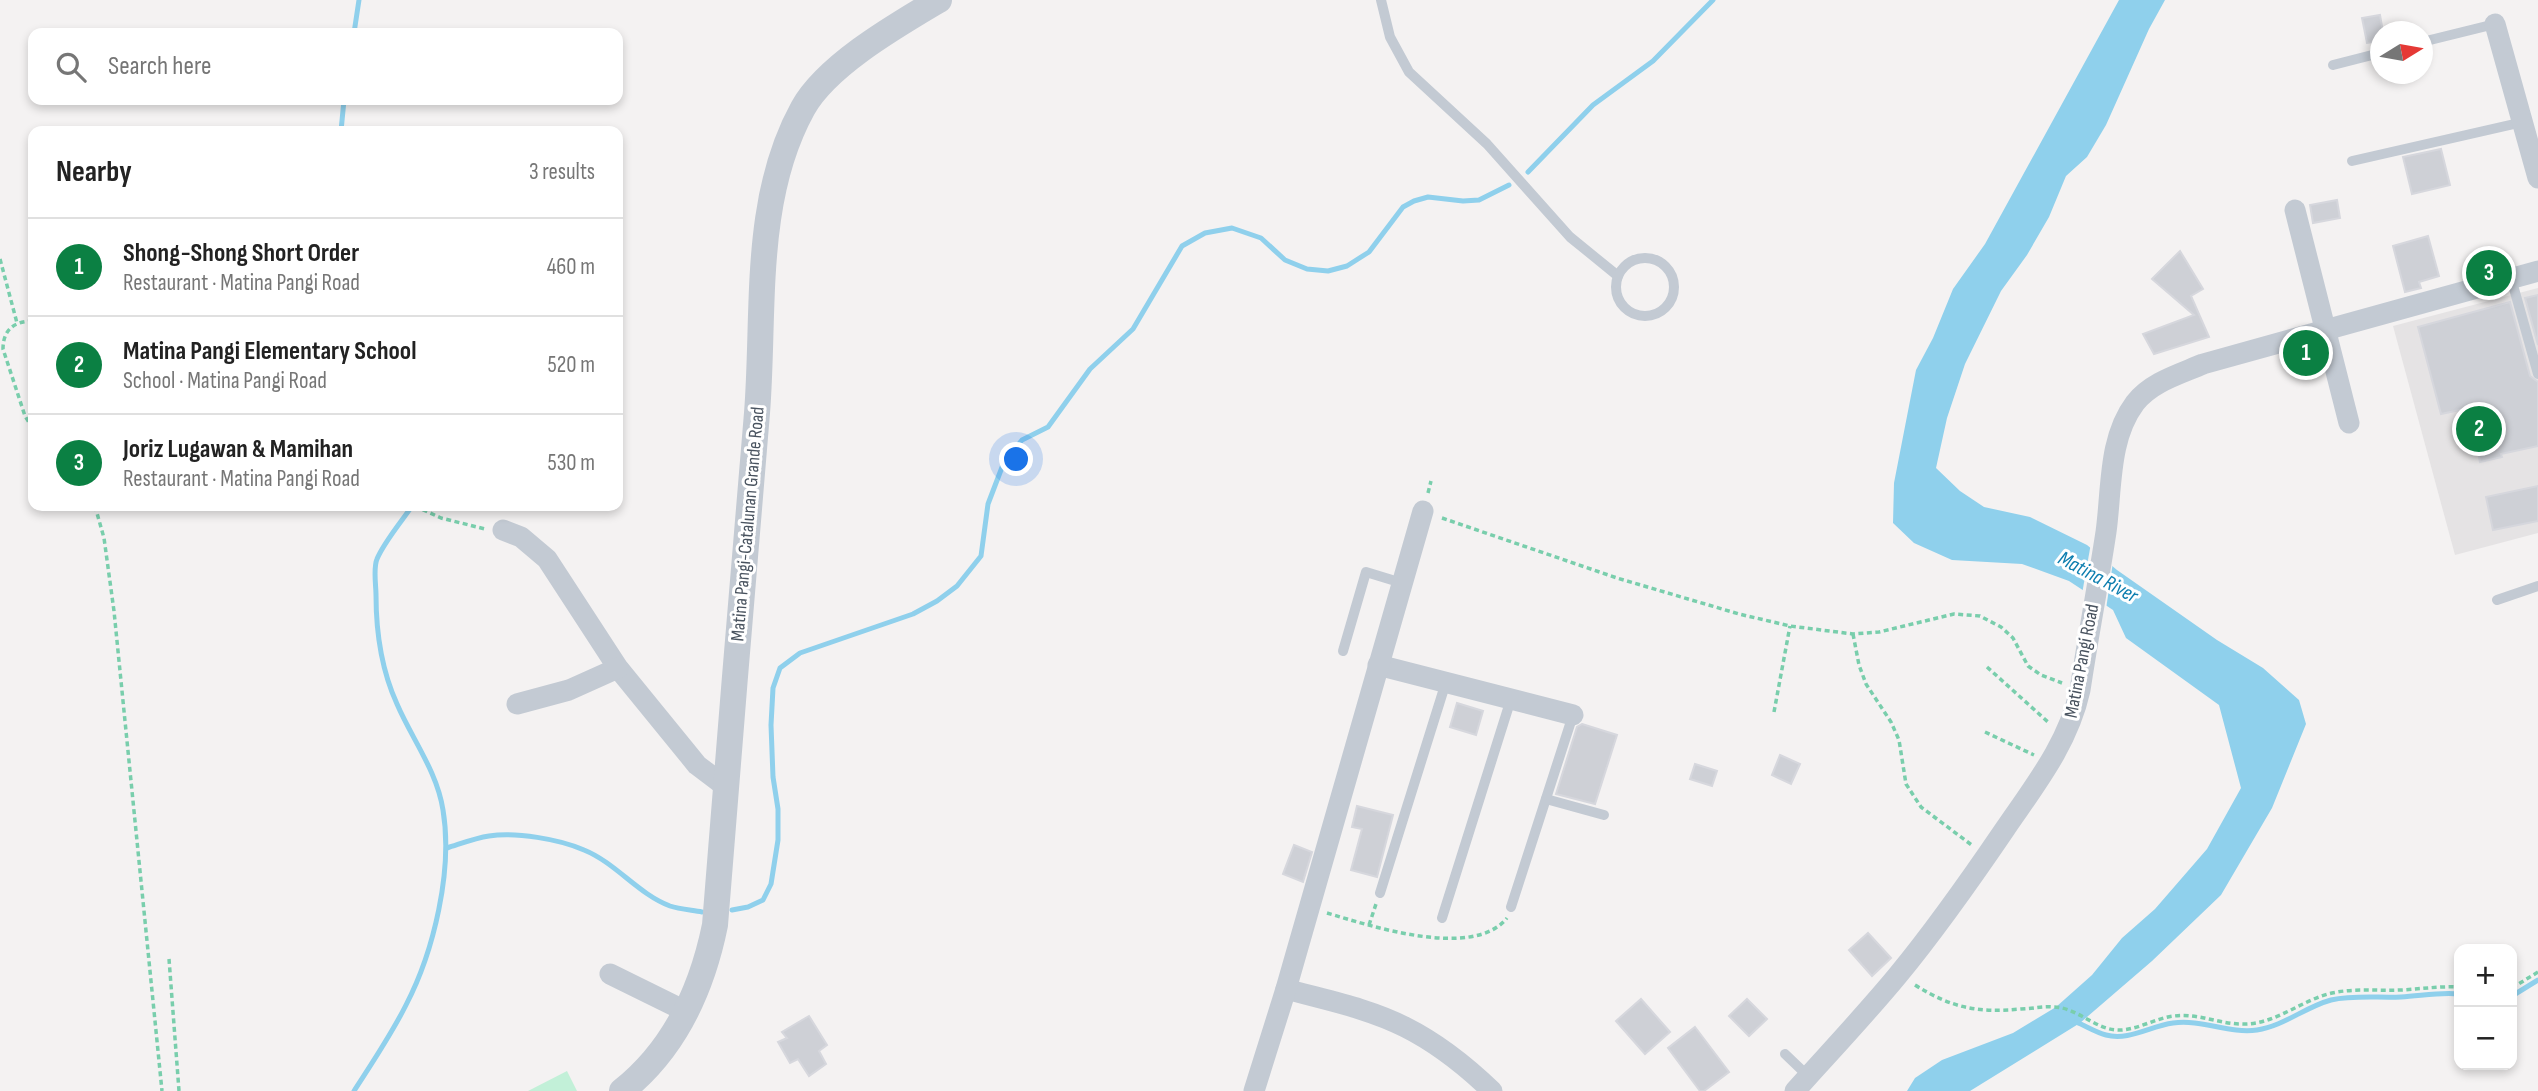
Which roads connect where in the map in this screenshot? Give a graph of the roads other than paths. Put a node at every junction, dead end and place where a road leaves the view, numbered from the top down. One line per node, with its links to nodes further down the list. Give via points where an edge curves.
1 (939, 0): 29 (street, Matina Pangi-Catalunan Grande Road, via 829,77 805,105 778,167 767,219 757,409)
2 (1381, 0): 12 (lane, via 1390,37 1409,72 1487,144 1570,236)
3 (2495, 24): 4 (lane); 7 (street)
4 (2433, 40)
5 (2370, 56): 6 (lane)
6 (2333, 65)
7 (2523, 122): 8 (lane); 9 (street)
8 (2352, 161)
9 (2538, 178)
10 (2295, 210): 14 (street)
11 (2538, 271): 13 (street, Matina Pangi Road)
12 (1618, 276): 12 (lane, via 1618,299 1634,315 1657,315 1672,299 1672,276 1656,260 1633,260)
13 (2511, 278): 14 (street, Matina Pangi Road); 15 (lane)
14 (2325, 330): 16 (street); 39 (street, Matina Pangi Road, via 2203,364 2156,384 2124,418 2075,714 2065,738 1987,855 1898,975)
15 (2538, 374)
16 (2349, 423)
17 (1423, 511): 19 (street)
18 (503, 530): 24 (street, via 521,537 547,559)
19 (1402, 583): 22 (lane, via 1366,572); 23 (street)
20 (2538, 586): 21 (lane)
21 (2497, 600)
22 (1343, 651)
23 (1378, 665): 25 (street); 36 (street)
24 (618, 668): 27 (street, via 569,690); 29 (street, via 697,765)
25 (1446, 682): 26 (street); 32 (lane)
26 (1511, 699): 28 (street); 34 (lane)
27 (517, 704)
28 (1573, 715): 30 (lane)
29 (726, 787): 37 (street, Matina Pangi-Catalunan Grande Road, via 715,925)
30 (1546, 799): 31 (lane); 33 (lane)
31 (1604, 815)
32 (1380, 893)
33 (1511, 907)
34 (1442, 918)
35 (610, 974): 37 (street)
36 (1286, 989): 41 (street); 42 (street, via 1404,1026 1458,1061)
37 (687, 1012): 40 (street, Matina Pangi-Catalunan Grande Road, via 651,1064)
38 (1785, 1054): 39 (lane)
39 (1802, 1083)
40 (622, 1091)
41 (1254, 1091)
42 (1492, 1091)

